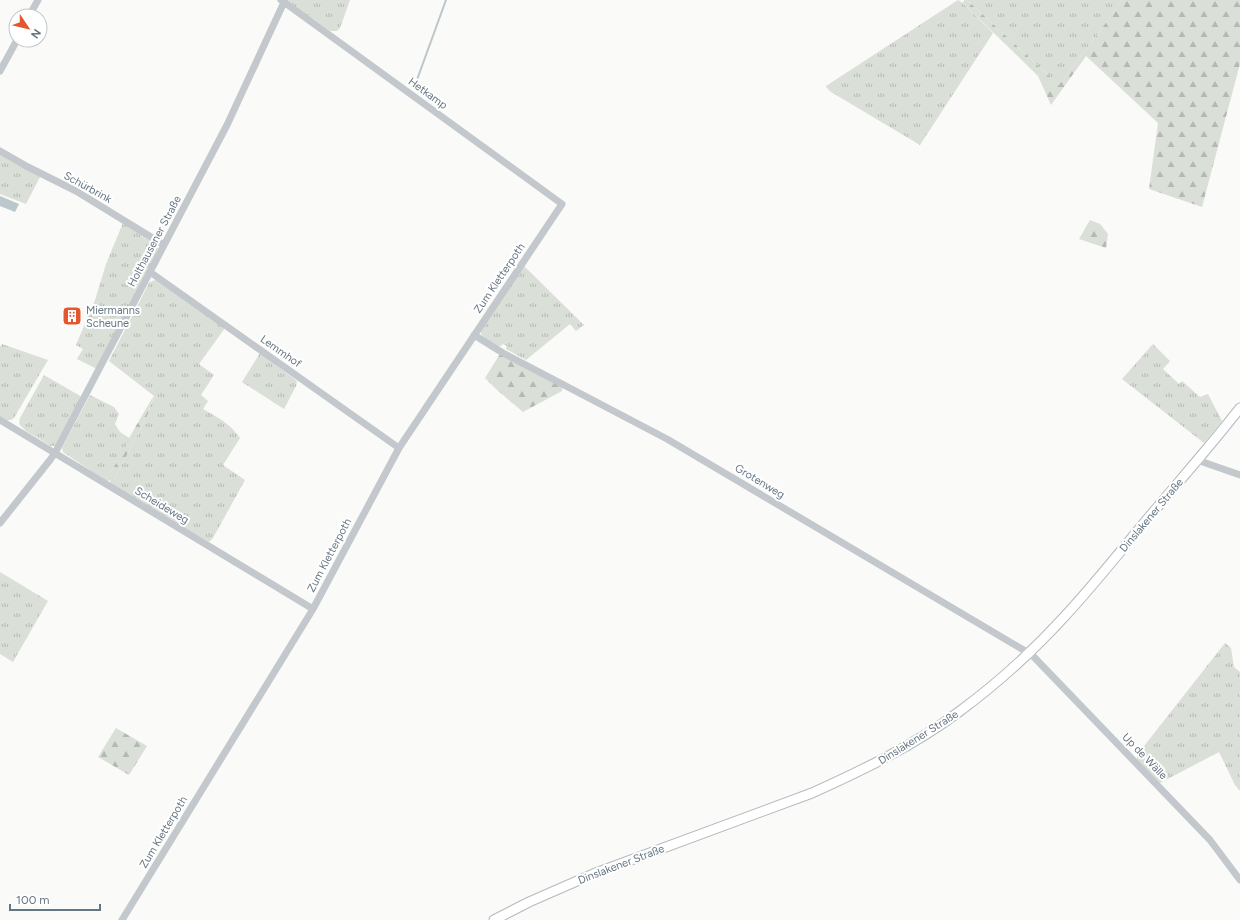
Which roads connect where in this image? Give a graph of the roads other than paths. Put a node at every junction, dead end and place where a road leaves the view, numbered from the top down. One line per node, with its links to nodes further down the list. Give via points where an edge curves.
1 (283, 1): 5 (street, Hetkamp); 6 (street, Holthausener Straße, via 227,125)
2 (13, 48): 3 (street)
3 (0, 71)
4 (0, 151): 6 (street, Schürbrink, via 76,191)
5 (562, 204): 8 (street, Zum Kletterpoth)
6 (164, 245): 7 (street, Holthausener Straße)
7 (150, 272): 11 (street, Lemmhof); 12 (street, Holthausener Straße)
8 (474, 336): 11 (street, Zum Kletterpoth); 17 (street, Grotenweg, via 667,439)
9 (1240, 408): 13 (main road, Dinslakener Straße)
10 (0, 420): 12 (street, Scheideweg)
11 (399, 448): 16 (street, Zum Kletterpoth)
12 (55, 453): 15 (street, Holthausener Straße); 16 (street, Scheideweg)
13 (1197, 460): 14 (street); 17 (main road, Dinslakener Straße, via 1095,582)
14 (1240, 475)
15 (0, 523)
16 (313, 609): 19 (street, Zum Kletterpoth)
17 (1029, 653): 18 (street, Up de Wälle, via 1210,840); 20 (main road, Dinslakener Straße, via 959,712 878,762 812,793 593,874)
18 (1240, 880)
19 (122, 920)
20 (494, 920)

